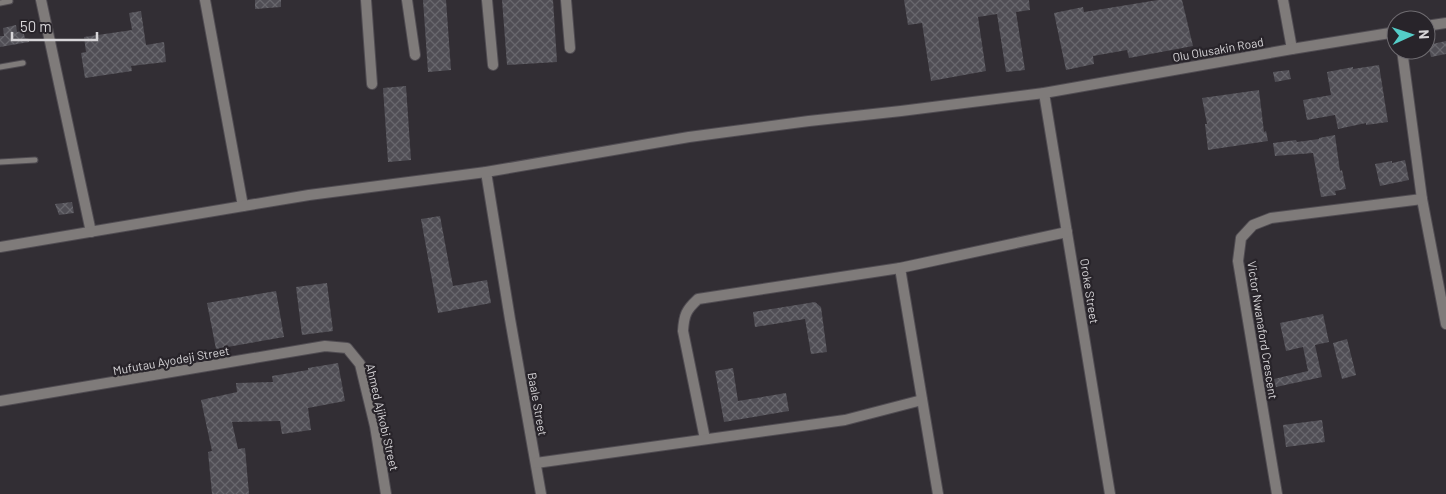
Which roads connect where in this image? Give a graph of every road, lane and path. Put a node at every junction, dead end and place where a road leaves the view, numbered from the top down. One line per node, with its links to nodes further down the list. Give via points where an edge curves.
1 (41, 0): 25 (street)
2 (205, 0): 24 (street)
3 (366, 0): 18 (street)
4 (407, 0): 13 (street)
5 (487, 0): 16 (street)
6 (566, 0): 11 (street)
7 (1283, 0): 12 (street)
8 (10, 1): 9 (lane)
9 (0, 3)
10 (1386, 34): 12 (street, Olu Olusakin Road)
11 (570, 48)
12 (1292, 49): 19 (street, Olu Olusakin Road)
13 (415, 54)
14 (1403, 60): 23 (street)
15 (23, 63): 17 (lane)
16 (493, 64)
17 (0, 67)
18 (372, 84)
19 (1044, 93): 22 (street, Olu Olusakin Road, via 708,135); 26 (street, Oroke Street)
20 (35, 160): 21 (lane)
21 (0, 162)
22 (486, 172): 24 (street, Olu Olusakin Road); 34 (street, Baale Street)
23 (1422, 199): 29 (street); 39 (street, Victor Nwanaford Crescent, via 1271,218 1253,225 1241,238 1238,261)
24 (243, 206): 25 (street, Olu Olusakin Road)
25 (91, 232): 27 (street, Olu Olusakin Road)
26 (1067, 232): 28 (street); 38 (street, Oroke Street)
27 (0, 247)
28 (900, 268): 31 (street); 33 (street, via 698,299 691,305 684,319 684,331)
29 (1446, 324)
30 (347, 348): 32 (street, Mufutau Ayodeji Street, via 325,346); 35 (street, Ahmed Ajikobi Street, via 360,364 375,426)
31 (922, 400): 33 (street, via 845,420); 37 (street)
32 (0, 401)
33 (705, 440): 34 (street)
34 (536, 463): 36 (street, Baale Street)
35 (386, 494)
36 (541, 494)
37 (938, 494)
38 (1110, 494)
39 (1277, 494)

